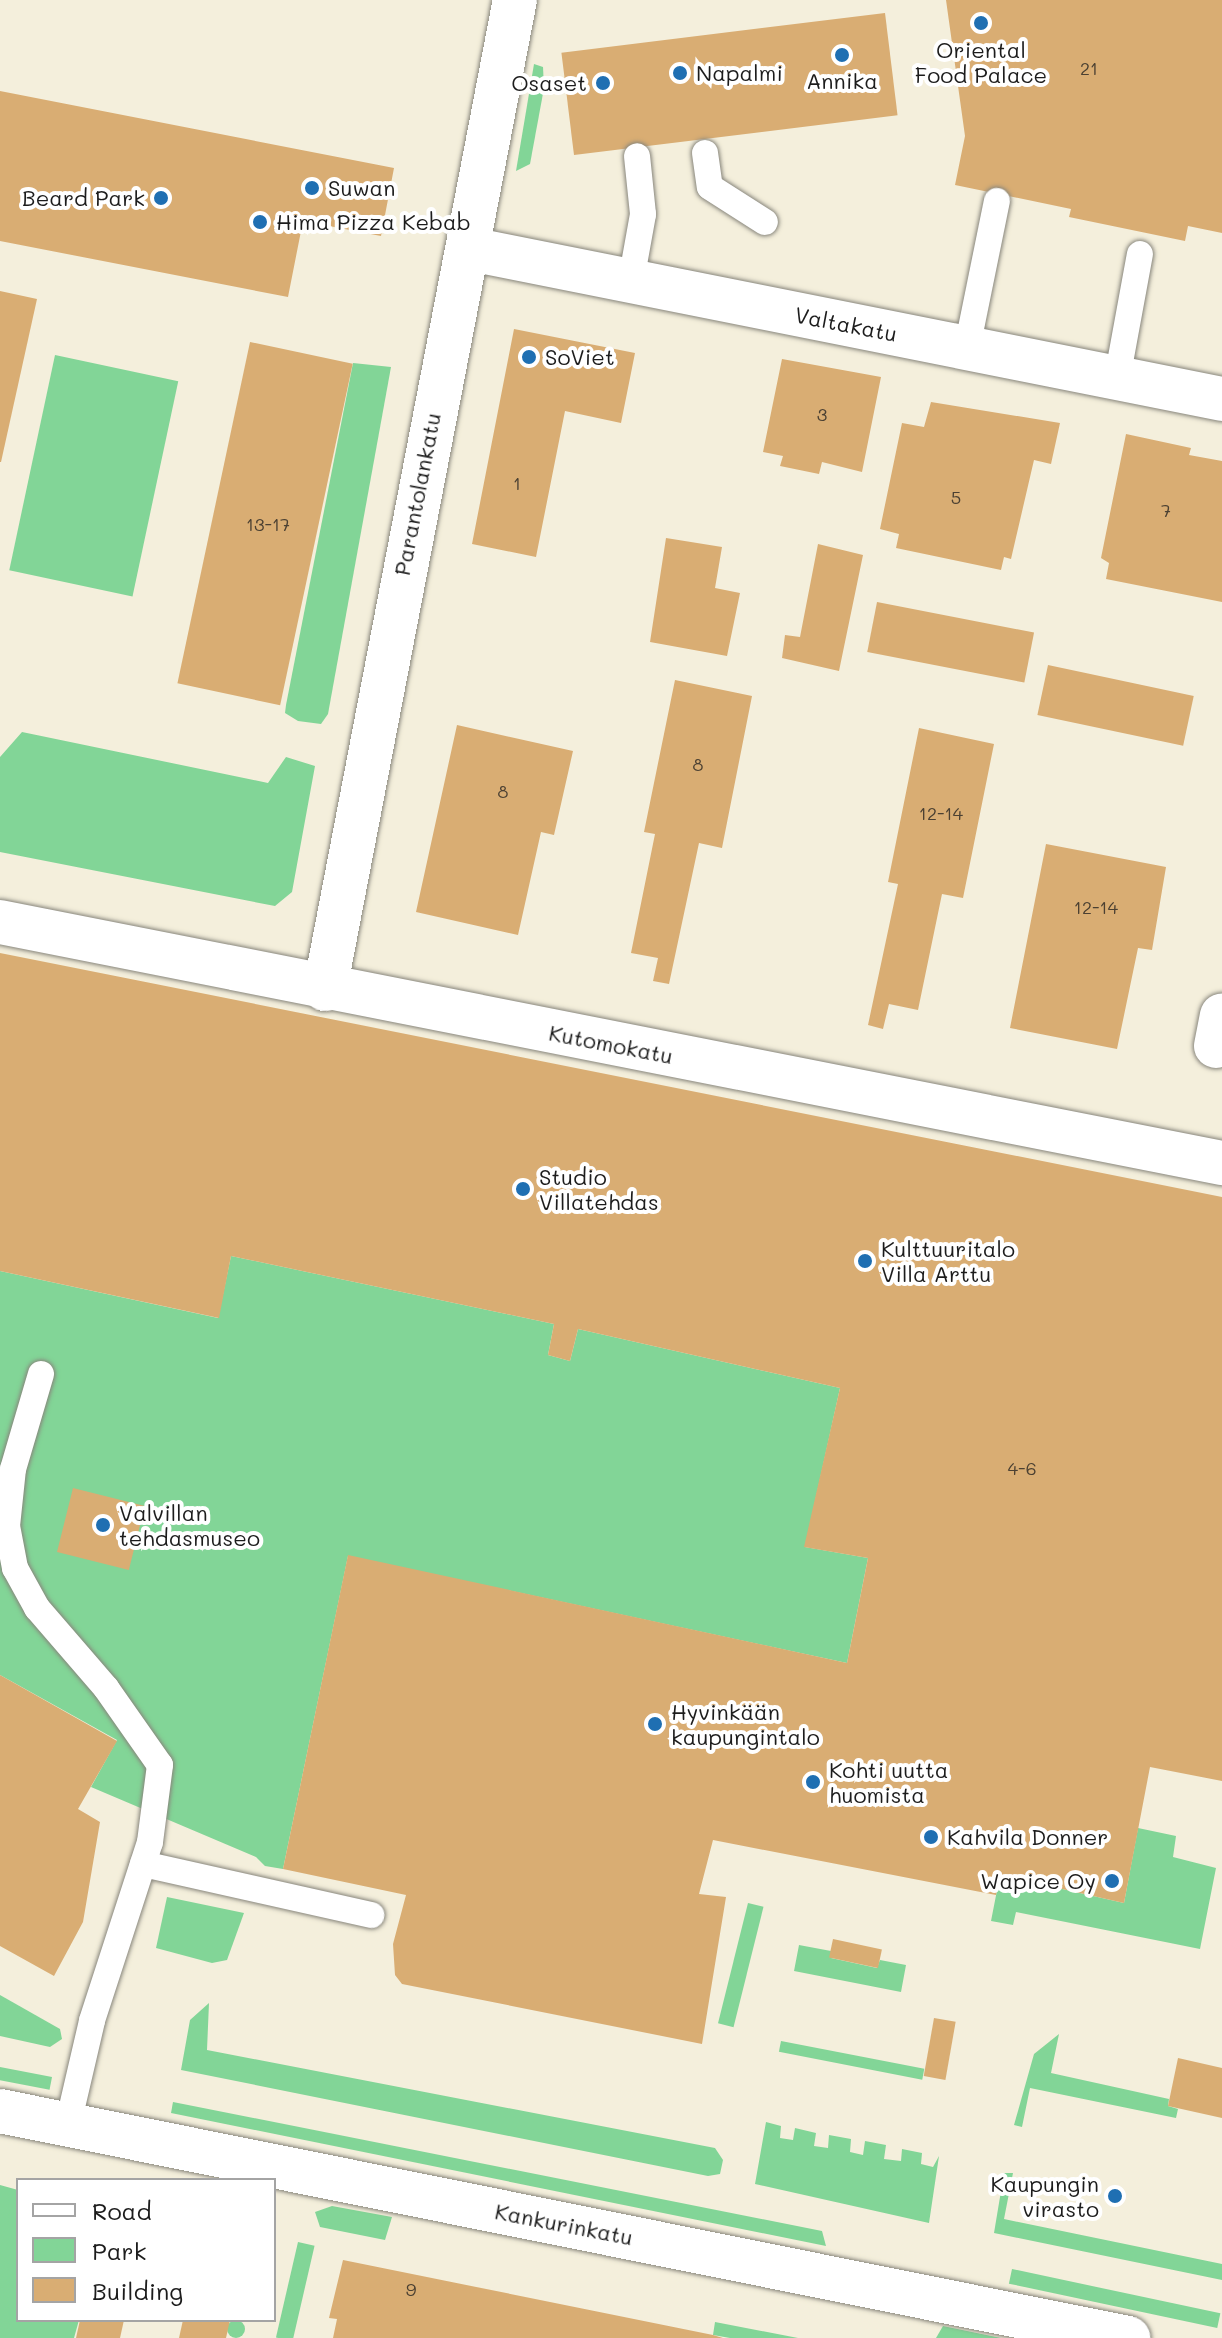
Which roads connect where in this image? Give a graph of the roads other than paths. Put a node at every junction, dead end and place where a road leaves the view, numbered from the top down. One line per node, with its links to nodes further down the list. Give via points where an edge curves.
1 (515, 0): 6 (street, Parantolankatu)
2 (705, 153): 5 (lane, via 710,187)
3 (637, 156): 8 (lane, via 643,214)
4 (997, 201): 9 (lane)
5 (765, 222)
6 (470, 249): 8 (street, Valtakatu); 13 (street, Parantolankatu, via 450,318)
7 (1140, 254): 10 (lane)
8 (631, 281): 9 (street, Valtakatu)
9 (967, 348): 10 (street, Valtakatu)
10 (1117, 379): 11 (street, Valtakatu)
11 (1222, 399)
12 (0, 922): 13 (street, Kutomokatu)
13 (325, 989): 14 (street, Kutomokatu)
14 (1222, 1163)
15 (41, 1374): 16 (lane, via 13,1469 7,1526 15,1568 37,1608 106,1688 160,1765)
16 (143, 1864): 17 (lane); 19 (lane, via 92,2021)
17 (371, 1915)
18 (0, 2111): 19 (street, Kankurinkatu)
19 (68, 2124): 20 (street, Kankurinkatu)
20 (1128, 2338)

